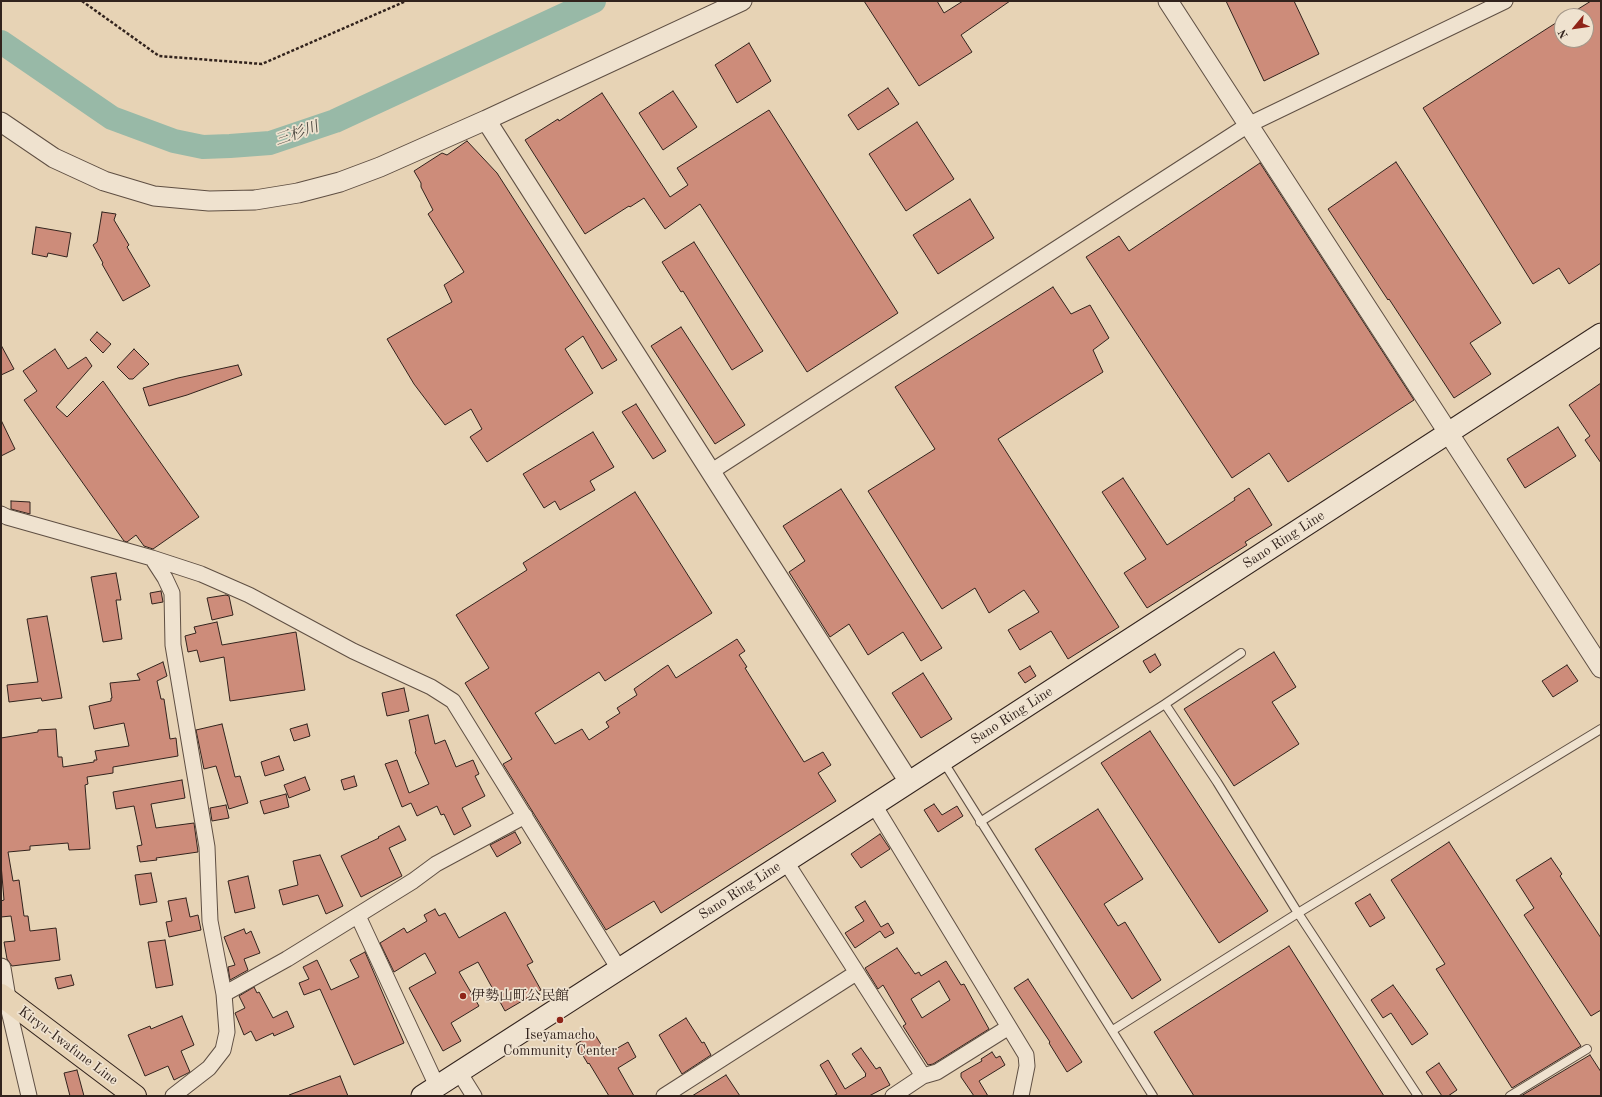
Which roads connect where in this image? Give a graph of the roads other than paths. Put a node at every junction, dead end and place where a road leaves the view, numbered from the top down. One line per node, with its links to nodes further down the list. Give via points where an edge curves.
1 (742, 1): 4 (street)
2 (1168, 1): 6 (street)
3 (1505, 1): 6 (street)
4 (486, 120): 5 (street, via 340,182 298,193 255,200 209,201 154,196 104,181 54,158); 9 (street)
5 (1, 122)
6 (1248, 125): 8 (street); 9 (street)
7 (1601, 334): 8 (main road, Sano Ring Line)
8 (1449, 433): 13 (street); 16 (main road, Sano Ring Line)
9 (712, 471): 17 (street)
10 (1, 514): 11 (street)
11 (152, 558): 19 (street, via 201,574 249,595 353,651 443,694 453,701); 27 (street, via 166,578 172,593 172,645 207,847 210,921)
12 (1241, 653): 14 (lane)
13 (1601, 668)
14 (1165, 704): 20 (lane); 22 (lane)
15 (1601, 729): 22 (lane)
16 (943, 760): 17 (main road, Sano Ring Line); 20 (lane)
17 (910, 782): 18 (main road, Sano Ring Line)
18 (874, 805): 21 (main road, Sano Ring Line); 29 (street)
19 (525, 816): 23 (street, via 436,864); 25 (street)
20 (980, 822): 30 (lane)
21 (786, 862): 25 (main road, Sano Ring Line); 26 (street)
22 (1298, 913): 30 (lane); 43 (lane)
23 (358, 916): 27 (street); 34 (street)
24 (1, 968): 28 (street)
25 (619, 969): 32 (main road, Sano Ring Line)
26 (856, 973): 33 (street); 39 (street)
27 (224, 994): 37 (street, via 227,1032 223,1050 209,1068)
28 (3, 997): 35 (street); 36 (main road, Kiryu-Iwafune Line)
29 (1009, 1027): 33 (street, via 937,1072); 41 (street, via 1026,1055 1027,1066)
30 (1113, 1030): 42 (lane)
31 (1587, 1049): 44 (lane)
32 (459, 1072): 34 (main road, Sano Ring Line); 38 (street)
33 (922, 1076): 40 (street)
34 (430, 1091)
35 (29, 1096)
36 (135, 1096)
37 (174, 1096)
38 (474, 1096)
39 (664, 1096)
40 (893, 1096)
41 (1021, 1096)
42 (1153, 1096)
43 (1418, 1096)
44 (1510, 1096)

